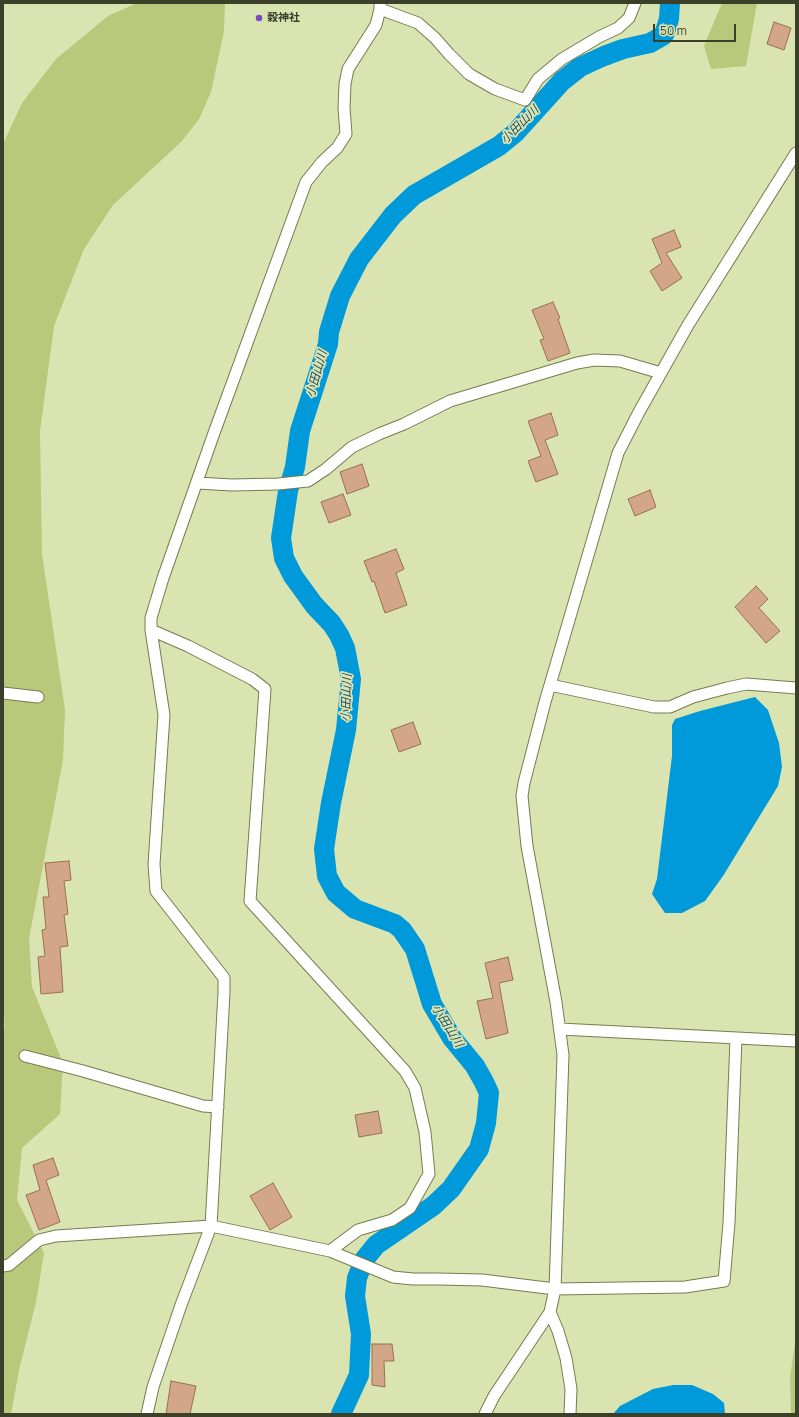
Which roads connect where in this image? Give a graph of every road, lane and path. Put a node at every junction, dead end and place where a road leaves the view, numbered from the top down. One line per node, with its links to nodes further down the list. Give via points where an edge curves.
1 (635, 3): 2 (street, via 629,18 618,28 562,59 538,80 525,100 495,90 469,74 418,23)
2 (380, 6): 5 (street, via 376,25 348,68 344,108 346,134 338,148 322,162 306,182)
3 (795, 157): 4 (street, via 688,325)
4 (661, 373): 5 (street, via 620,361 594,360 577,363 450,401 352,447 308,481 232,485); 7 (street, via 618,453)
5 (197, 483): 6 (street, via 161,585 151,618)
6 (151, 630): 15 (street, via 164,715 154,864 156,891 224,978); 17 (street, via 252,679 265,689 250,901 405,1071 415,1088 425,1132 429,1174 410,1208 392,1220 358,1230)
7 (550, 685): 8 (street, via 654,707 670,708 694,697 746,684); 11 (street, via 522,796 527,846)
8 (796, 688)
9 (3, 693): 10 (street)
10 (38, 697)
11 (560, 1029): 12 (street); 19 (street, via 563,1055)
12 (736, 1038): 13 (street); 19 (street, via 729,1223 724,1281 685,1287)
13 (796, 1041)
14 (25, 1056): 15 (street, via 203,1106)
15 (218, 1107): 16 (street)
16 (211, 1226): 17 (street); 18 (street, via 56,1236 39,1240 9,1265); 21 (street, via 181,1304 153,1387)
17 (330, 1251): 19 (street, via 393,1277 482,1280)
18 (3, 1266)
19 (556, 1289): 20 (street)
20 (550, 1312): 22 (street, via 494,1396); 23 (street, via 566,1358 571,1389)
21 (147, 1414)
22 (485, 1414)
23 (570, 1414)

